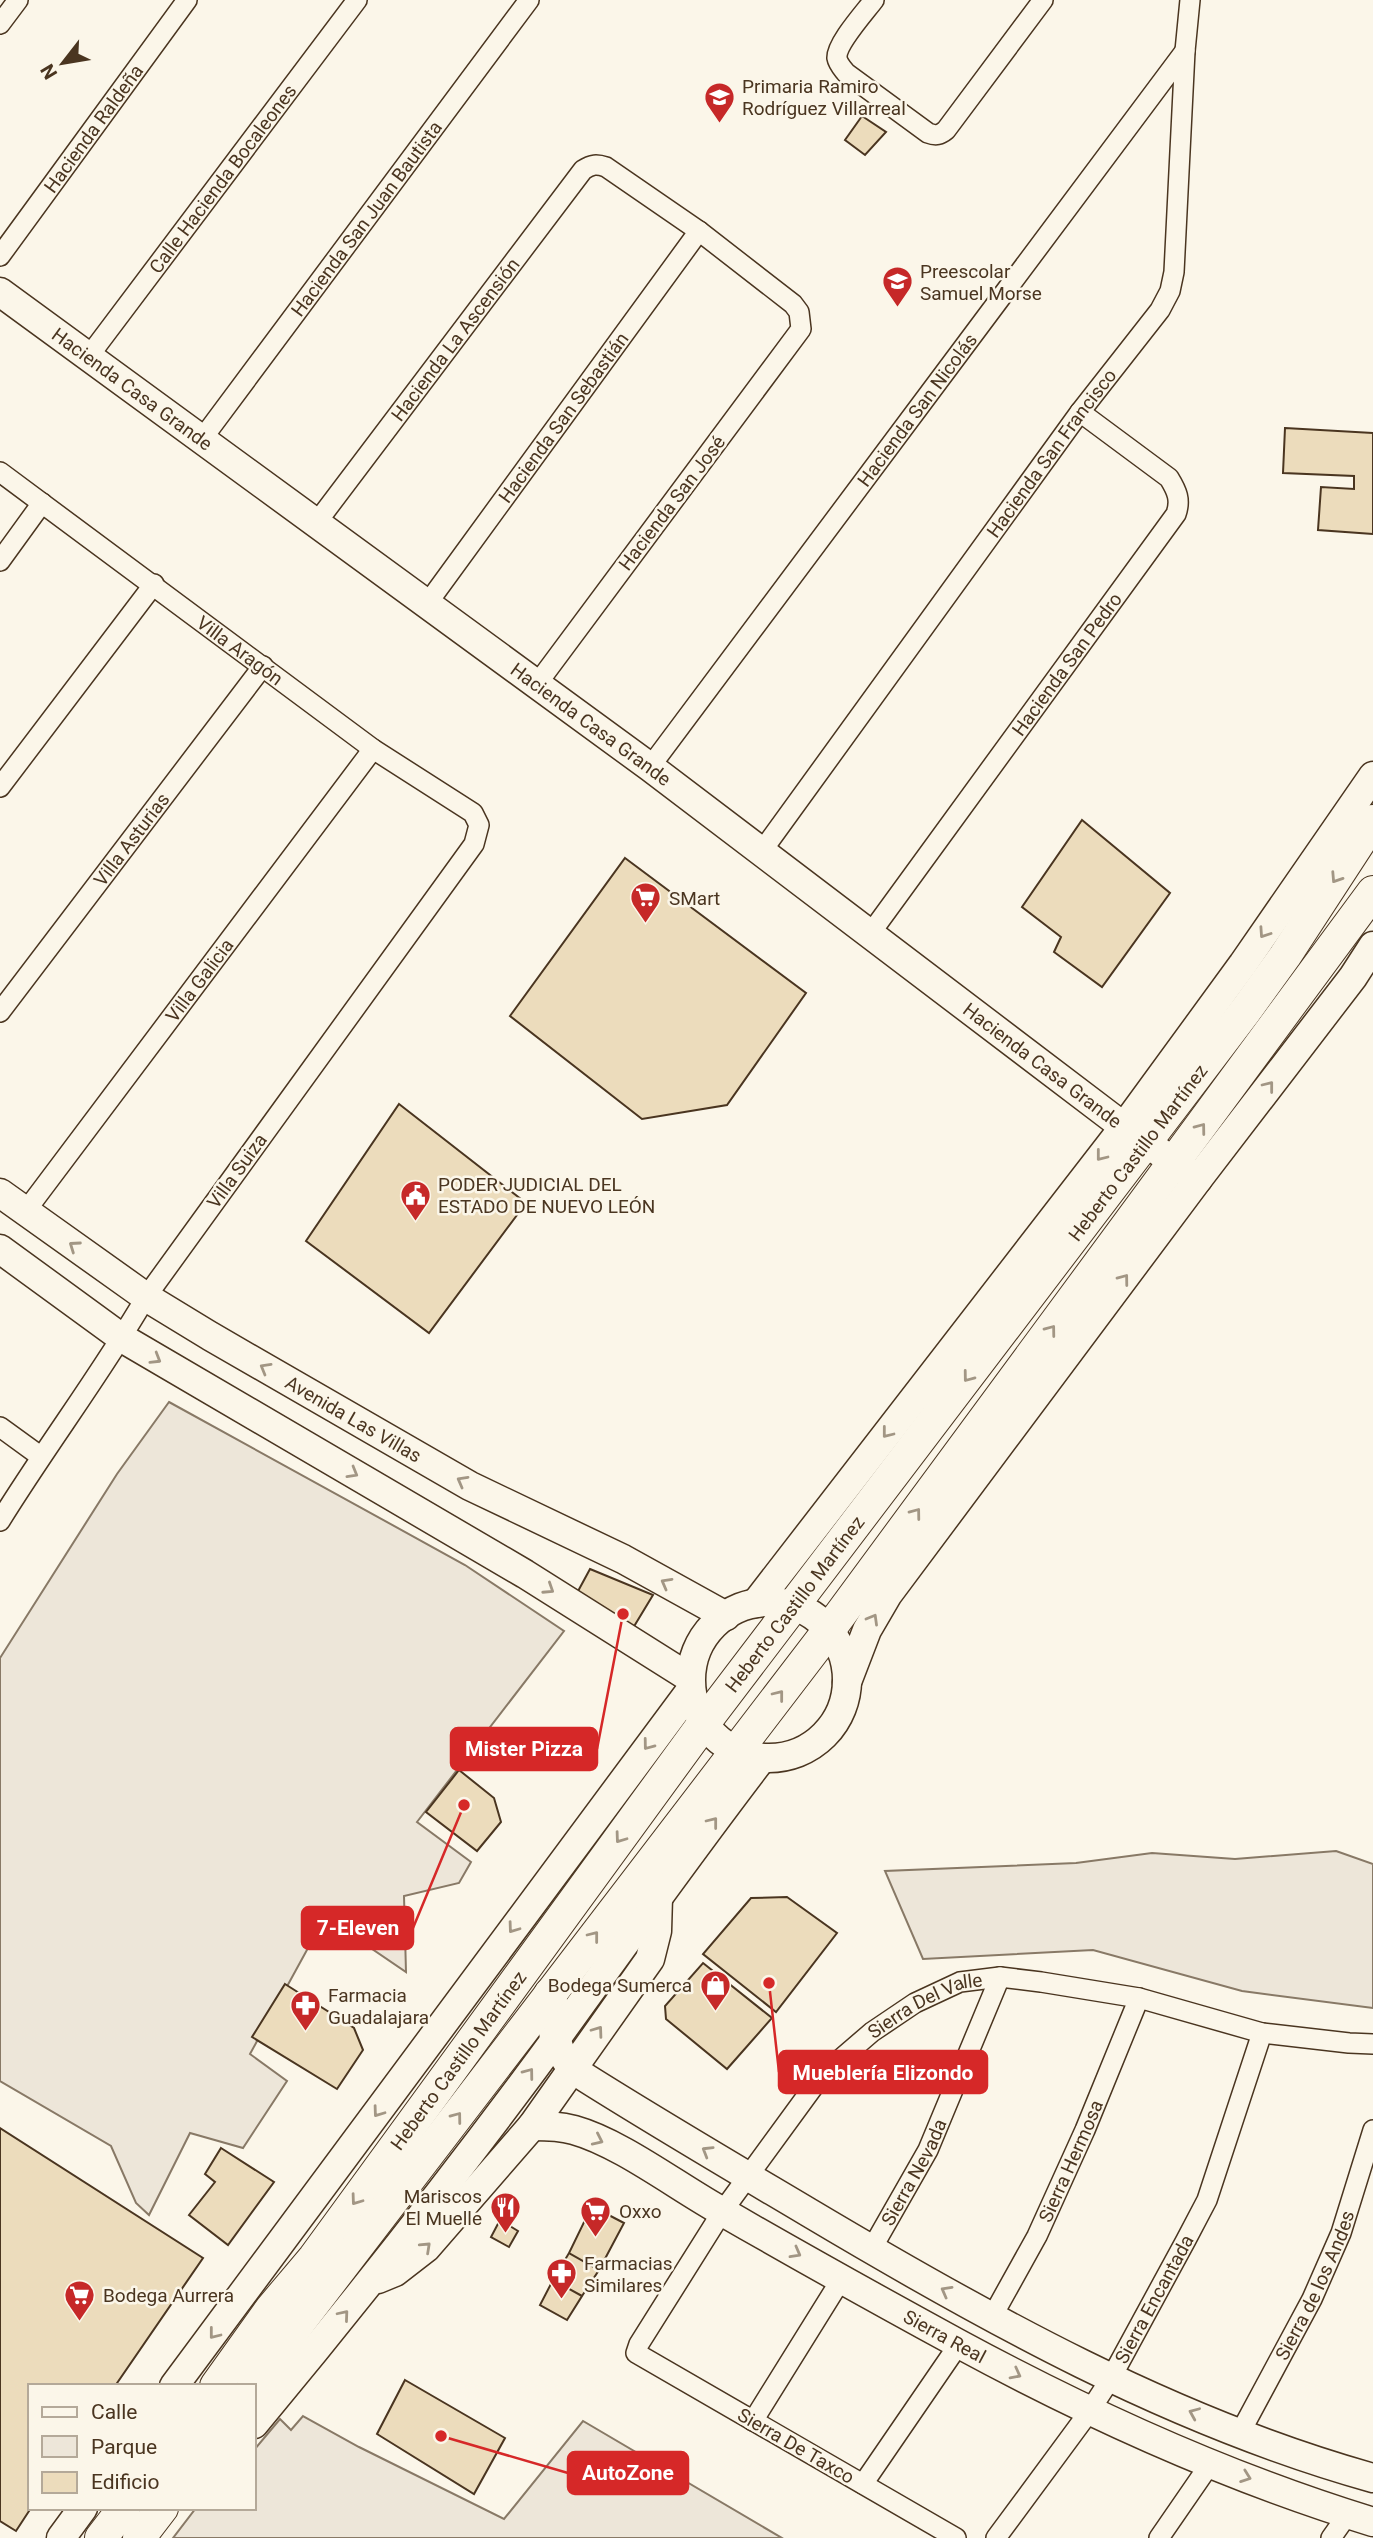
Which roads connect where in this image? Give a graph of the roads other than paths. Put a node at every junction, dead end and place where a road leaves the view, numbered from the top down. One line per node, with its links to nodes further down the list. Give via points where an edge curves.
1 (18, 0): 8 (street)
2 (187, 0): 11 (street, Hacienda Raldeña)
3 (357, 0): 13 (street, Calle Hacienda Bocaleones)
4 (529, 0): 15 (street, Hacienda San Juan Bautista)
5 (874, 0): 6 (street, via 840,47 839,64 928,133 940,135)
6 (1043, 0)
7 (1189, 0): 9 (street, Hacienda San Francisco)
8 (0, 24)
9 (1185, 51): 14 (street, Hacienda San Francisco, via 1170,291); 25 (street, Hacienda San Nicolás)
10 (699, 231): 18 (street, Hacienda La Ascensión, via 606,167 597,164 583,170); 21 (street, Hacienda San Sebastián); 23 (street, Hacienda San José, via 793,304 801,329)
11 (0, 256)
12 (0, 292): 13 (street, Hacienda Casa Grande)
13 (89, 356): 15 (street, Hacienda Casa Grande)
14 (1080, 412): 30 (street, Hacienda San Francisco); 32 (street, Hacienda San Pedro, via 1170,478 1180,503 1176,514)
15 (202, 439): 18 (street, Hacienda Casa Grande)
16 (0, 472): 17 (street, Villa Aragón)
17 (42, 503): 19 (street); 20 (street, Villa Aragón)
18 (317, 522): 21 (street, Hacienda Casa Grande)
19 (0, 561)
20 (154, 584): 22 (street, Villa Aragón); 27 (street)
21 (427, 604): 23 (street, Hacienda Casa Grande)
22 (263, 666): 24 (street, Villa Aragón); 34 (street, Villa Asturias)
23 (537, 684): 25 (street, Hacienda Casa Grande)
24 (373, 749): 29 (street, Villa Aragón, via 473,813); 38 (street, Villa Galicia)
25 (650, 768): 30 (street, Hacienda Casa Grande)
26 (1373, 776): 35 (street, one-way to 35, via 1243,964)
27 (0, 787)
28 (1373, 821): 35 (main road, Heberto Castillo Martínez, one-way to 35, via 1285,956)
29 (479, 825): 40 (street, Villa Suiza, via 474,844)
30 (762, 851): 32 (street, Hacienda Casa Grande)
31 (1373, 892): 36 (main road, Heberto Castillo Martínez, one-way to 31)
32 (870, 934): 35 (street, Hacienda Casa Grande)
33 (1373, 946): 36 (street, one-way to 33, via 1353,977)
34 (0, 1013)
35 (1136, 1135): 36 (street, Hacienda Casa Grande); 45 (street, one-way to 45); 46 (main road, Heberto Castillo Martínez, one-way to 46)
36 (1186, 1171): 48 (main road, Heberto Castillo Martínez, one-way to 36); 49 (street, one-way to 36, via 867,1630 888,1594)
37 (0, 1193): 38 (street, Avenida Las Villas)
38 (25, 1212): 40 (street, Avenida Las Villas, one-way to 38)
39 (0, 1249): 41 (street)
40 (146, 1297): 41 (street, Villa Suiza); 47 (street, Avenida Las Villas, one-way to 40, via 623,1559 470,1486)
41 (122, 1338): 43 (street, Villa Suiza); 50 (street, one-way to 50, via 525,1574)
42 (0, 1427): 43 (street)
43 (40, 1456): 44 (street, Villa Suiza)
44 (0, 1521)
45 (756, 1603): 46 (street); 47 (street)
46 (794, 1606): 48 (street); 51 (main road, Heberto Castillo Martínez)
47 (726, 1616): 50 (street, via 698,1650)
48 (829, 1630): 49 (street, via 839,1646); 52 (main road, Heberto Castillo Martínez, one-way to 48)
49 (847, 1682): 52 (street, via 838,1718 811,1746 795,1755)
50 (690, 1684): 51 (street); 65 (street, one-way to 65)
51 (704, 1723): 52 (street, via 715,1735); 67 (main road, Heberto Castillo Martínez, one-way to 67)
52 (750, 1754): 53 (street, one-way to 52); 55 (main road, Heberto Castillo Martínez, one-way to 52)
53 (658, 1897): 58 (street); 60 (street, one-way to 53, via 650,1959)
54 (1000, 1977): 56 (street, Sierra Del Valle); 63 (street, Sierra Del Valle, via 960,1982 915,2003 872,2032 822,2075); 66 (street, Sierra Nevada, via 928,2150)
55 (550, 1994): 58 (main road); 67 (main road, Heberto Castillo Martínez, one-way to 55)
56 (1139, 1998): 57 (street, Sierra Del Valle); 71 (street, Sierra Hermosa, via 1037,2236)
57 (1262, 2033): 59 (street, Sierra Del Valle); 75 (street, Sierra Encantada, via 1207,2200)
58 (556, 2038): 60 (street); 69 (street, one-way to 58)
59 (1373, 2043)
60 (572, 2068): 61 (street); 63 (street, Sierra Real, one-way to 60)
61 (532, 2126): 64 (street, Sierra Real, one-way to 64, via 561,2127 618,2150); 69 (street, one-way to 61, via 395,2272 426,2248)
62 (1373, 2130): 82 (street, Sierra de los Andes, via 1341,2233)
63 (748, 2176): 64 (street, Sierra Del Valle); 66 (street, Sierra Real)
64 (722, 2212): 68 (street, Sierra Real, one-way to 68); 74 (street, Sierra Del Valle)
65 (290, 2231): 67 (street); 70 (street)
66 (872, 2250): 71 (street, Sierra Real, one-way to 66)
67 (326, 2266): 69 (street); 72 (main road, Heberto Castillo Martínez)
68 (842, 2278): 73 (street, Sierra Real); 81 (street)
69 (369, 2283): 72 (street, one-way to 69)
70 (239, 2301): 72 (street); 76 (street, one-way to 76)
71 (992, 2317): 75 (street, Sierra Real)
72 (293, 2330): 77 (main road, Heberto Castillo Martínez); 78 (main road, Heberto Castillo Martínez); 80 (street)
73 (959, 2344): 79 (street, Sierra Real, one-way to 79); 85 (street)
74 (636, 2353): 81 (street, Sierra De Taxco)
75 (1111, 2378): 79 (street, Sierra Encantada); 82 (street, Sierra Real, one-way to 75)
76 (176, 2384)
77 (219, 2384)
78 (254, 2384)
79 (1089, 2412): 83 (street, Sierra Real); 94 (street, Sierra Encantada)
80 (256, 2419)
81 (753, 2421): 85 (street, Sierra De Taxco)
82 (1240, 2433): 84 (street, Sierra Real)
83 (1210, 2465): 89 (street, Sierra Real, one-way to 89); 95 (street)
84 (1371, 2473)
85 (863, 2484): 93 (street, Sierra De Taxco)
86 (82, 2510): 90 (street)
87 (122, 2510): 91 (main road)
88 (160, 2510): 92 (main road)
89 (1360, 2518): 96 (street)
90 (61, 2538)
91 (101, 2538)
92 (139, 2538)
93 (956, 2538)
94 (996, 2538)
95 (1159, 2538)
96 (1331, 2538)

